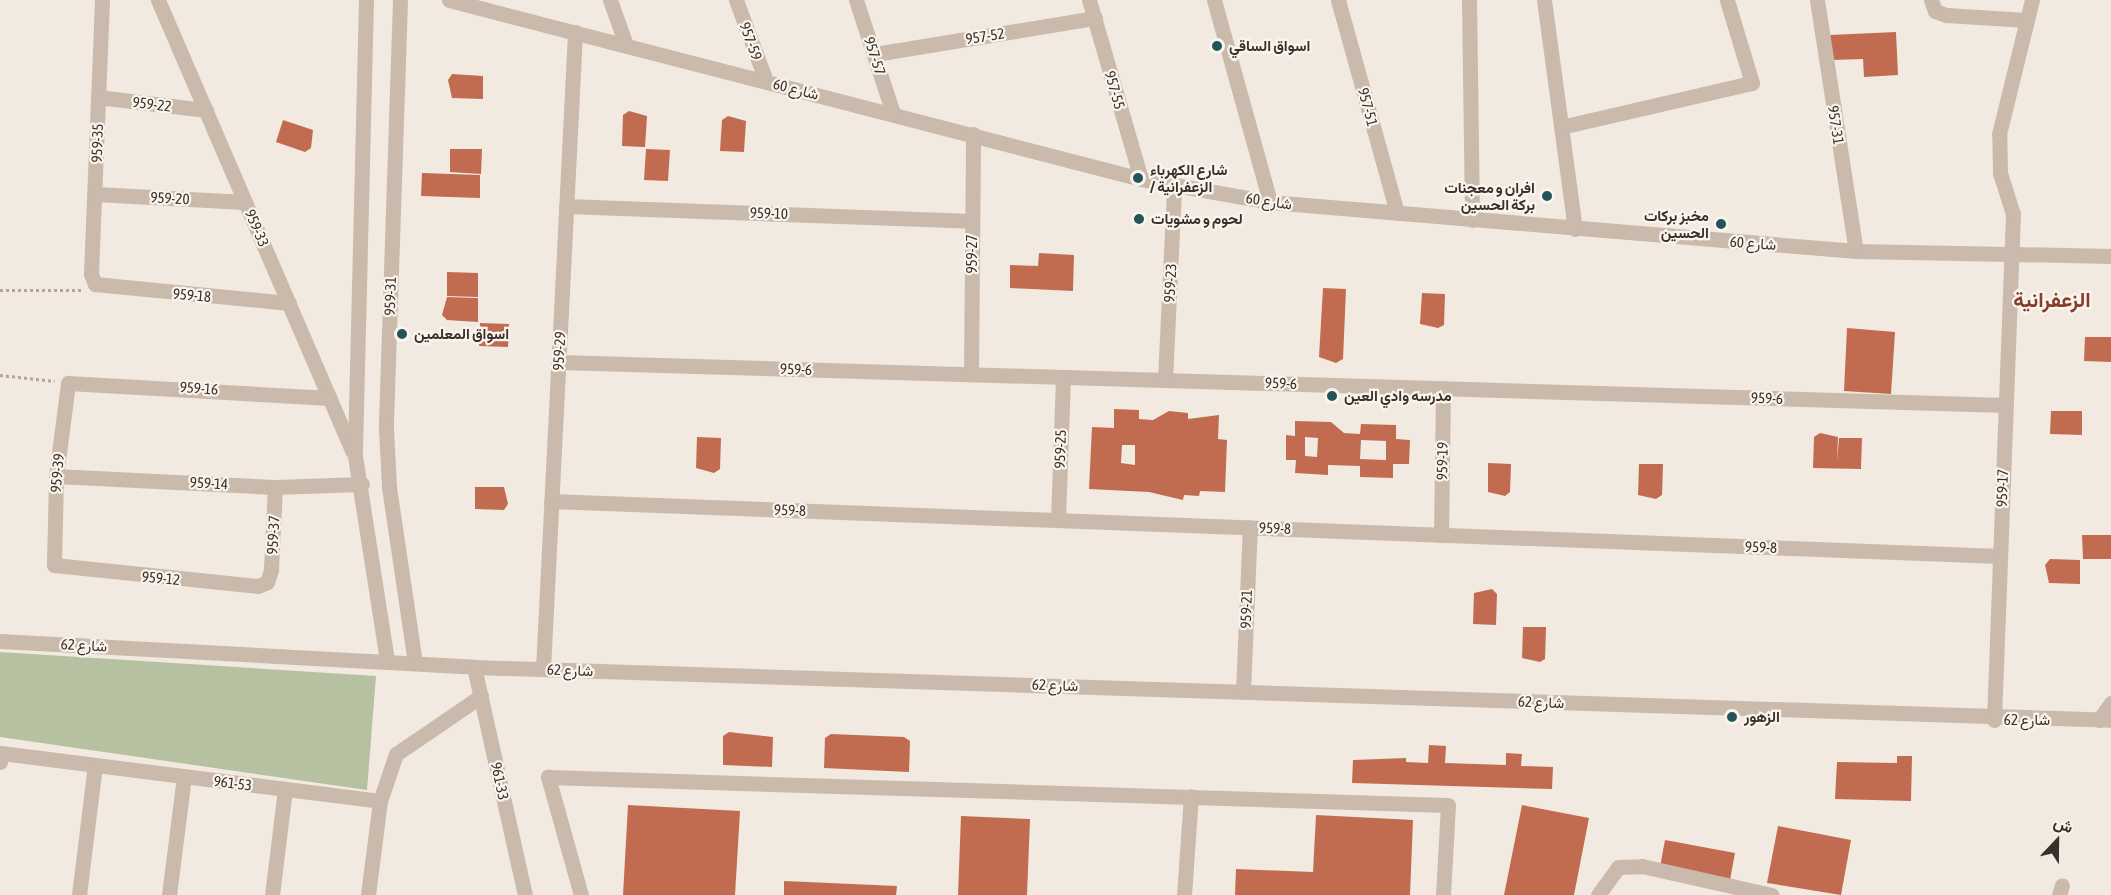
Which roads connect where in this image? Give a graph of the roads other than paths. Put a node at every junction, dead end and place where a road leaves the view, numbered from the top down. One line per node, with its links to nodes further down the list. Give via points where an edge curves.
1 (102, 0): 25 (street, 959-35)
2 (158, 0): 26 (street, 959-33)
3 (366, 0): 53 (street, 959-31)
4 (400, 0): 66 (street, 959-31, via 386,429 388,487)
5 (449, 0): 18 (street, شارع 60)
6 (610, 0): 22 (street)
7 (736, 0): 24 (street, 957-59)
8 (856, 0): 23 (street, 957-57)
9 (1089, 0): 19 (street, 957-55)
10 (1214, 0): 34 (street)
11 (1338, 0): 36 (street, 957-51)
12 (1469, 0): 37 (street)
13 (1544, 0): 28 (street)
14 (1727, 0): 28 (street, via 1752,83)
15 (1817, 0): 40 (street, 957-31)
16 (1931, 0): 20 (street, via 1935,11 1946,15)
17 (2032, 0): 20 (street, 959-17)
18 (488, 5): 21 (street, شارع 60)
19 (1095, 18): 23 (street, 957-52); 30 (street, 957-55)
20 (2027, 20): 41 (street, 959-17, via 1999,134 2000,173 2013,214)
21 (575, 32): 22 (street, شارع 60); 35 (street, 959-29)
22 (626, 45): 24 (street, شارع 60)
23 (875, 54): 27 (street, 957-57)
24 (766, 81): 27 (street, شارع 60)
25 (98, 97): 26 (street, 959-22); 32 (street, 959-35)
26 (206, 110): 33 (street, 959-33)
27 (893, 113): 29 (street, شارع 60)
28 (1562, 127): 39 (street)
29 (973, 134): 30 (street, شارع 60); 38 (street, 959-27)
30 (1141, 179): 31 (street, شارع 60)
31 (1174, 186): 34 (street, شارع 60); 48 (street, 959-23)
32 (95, 194): 33 (street, 959-20); 43 (street, 959-35)
33 (245, 202): 44 (street, 959-33)
34 (1270, 202): 36 (street, شارع 60)
35 (566, 206): 38 (street, 959-10); 45 (street, 959-29)
36 (1397, 213): 37 (street, شارع 60)
37 (1472, 220): 39 (street, شارع 60)
38 (972, 221): 46 (street, 959-27)
39 (1575, 229): 40 (street, شارع 60)
40 (1856, 250): 41 (street, شارع 60)
41 (2010, 256): 42 (street, شارع 60); 52 (street, 959-17)
42 (2111, 256)
43 (95, 284): 44 (street, 959-18)
44 (289, 303): 51 (street, 959-33)
45 (558, 362): 46 (street, 959-6); 57 (street, 959-29)
46 (971, 374): 47 (street, 959-6)
47 (1063, 377): 48 (street, 959-6); 58 (street, 959-25)
48 (1165, 380): 50 (street, 959-6)
49 (68, 383): 51 (street, 959-16); 54 (street, 959-39)
50 (1443, 388): 52 (street, 959-6); 60 (street, 959-19)
51 (330, 398): 53 (street, 959-33)
52 (2005, 405): 61 (street, 959-17)
53 (355, 456): 55 (street, 959-31)
54 (56, 476): 56 (street, 959-14); 62 (street, 959-39)
55 (362, 484): 56 (street, 959-14); 65 (street, 959-31)
56 (276, 487): 63 (street, 959-37)
57 (551, 501): 58 (street, 959-8); 68 (street, 959-29)
58 (1058, 520): 59 (street, 959-8)
59 (1250, 527): 60 (street, 959-8); 69 (street, 959-21)
60 (1441, 535): 61 (street, 959-8)
61 (2000, 556): 72 (street, 959-17)
62 (54, 565): 63 (street, 959-12, via 258,586)
63 (267, 582)
64 (0, 641): 65 (street, شارع 62)
65 (387, 661): 66 (street, شارع 62)
66 (415, 663): 67 (street, شارع 62)
67 (474, 667): 68 (street, شارع 62); 70 (street, 961-33)
68 (543, 669): 69 (street, شارع 62)
69 (1243, 691): 72 (street, شارع 62)
70 (481, 696): 79 (street, via 396,754); 84 (street, 961-33)
71 (2111, 703): 73 (street)
72 (1994, 720): 73 (street, شارع 62)
73 (2105, 720)
74 (0, 756): 75 (street, 961-53)
75 (95, 765): 76 (street, 961-53); 80 (street)
76 (184, 776): 77 (street, 961-53); 81 (street)
77 (285, 789): 79 (street, 961-53); 82 (street)
78 (1191, 796): 85 (street, via 548,777); 86 (street); 87 (street, via 1448,806)
79 (380, 801): 83 (street)
80 (79, 895)
81 (169, 895)
82 (272, 895)
83 (368, 895)
84 (525, 895)
85 (581, 895)
86 (1184, 895)
87 (1443, 895)
88 (1598, 895): 89 (street, via 1618,867 1642,866)
89 (1772, 895)

